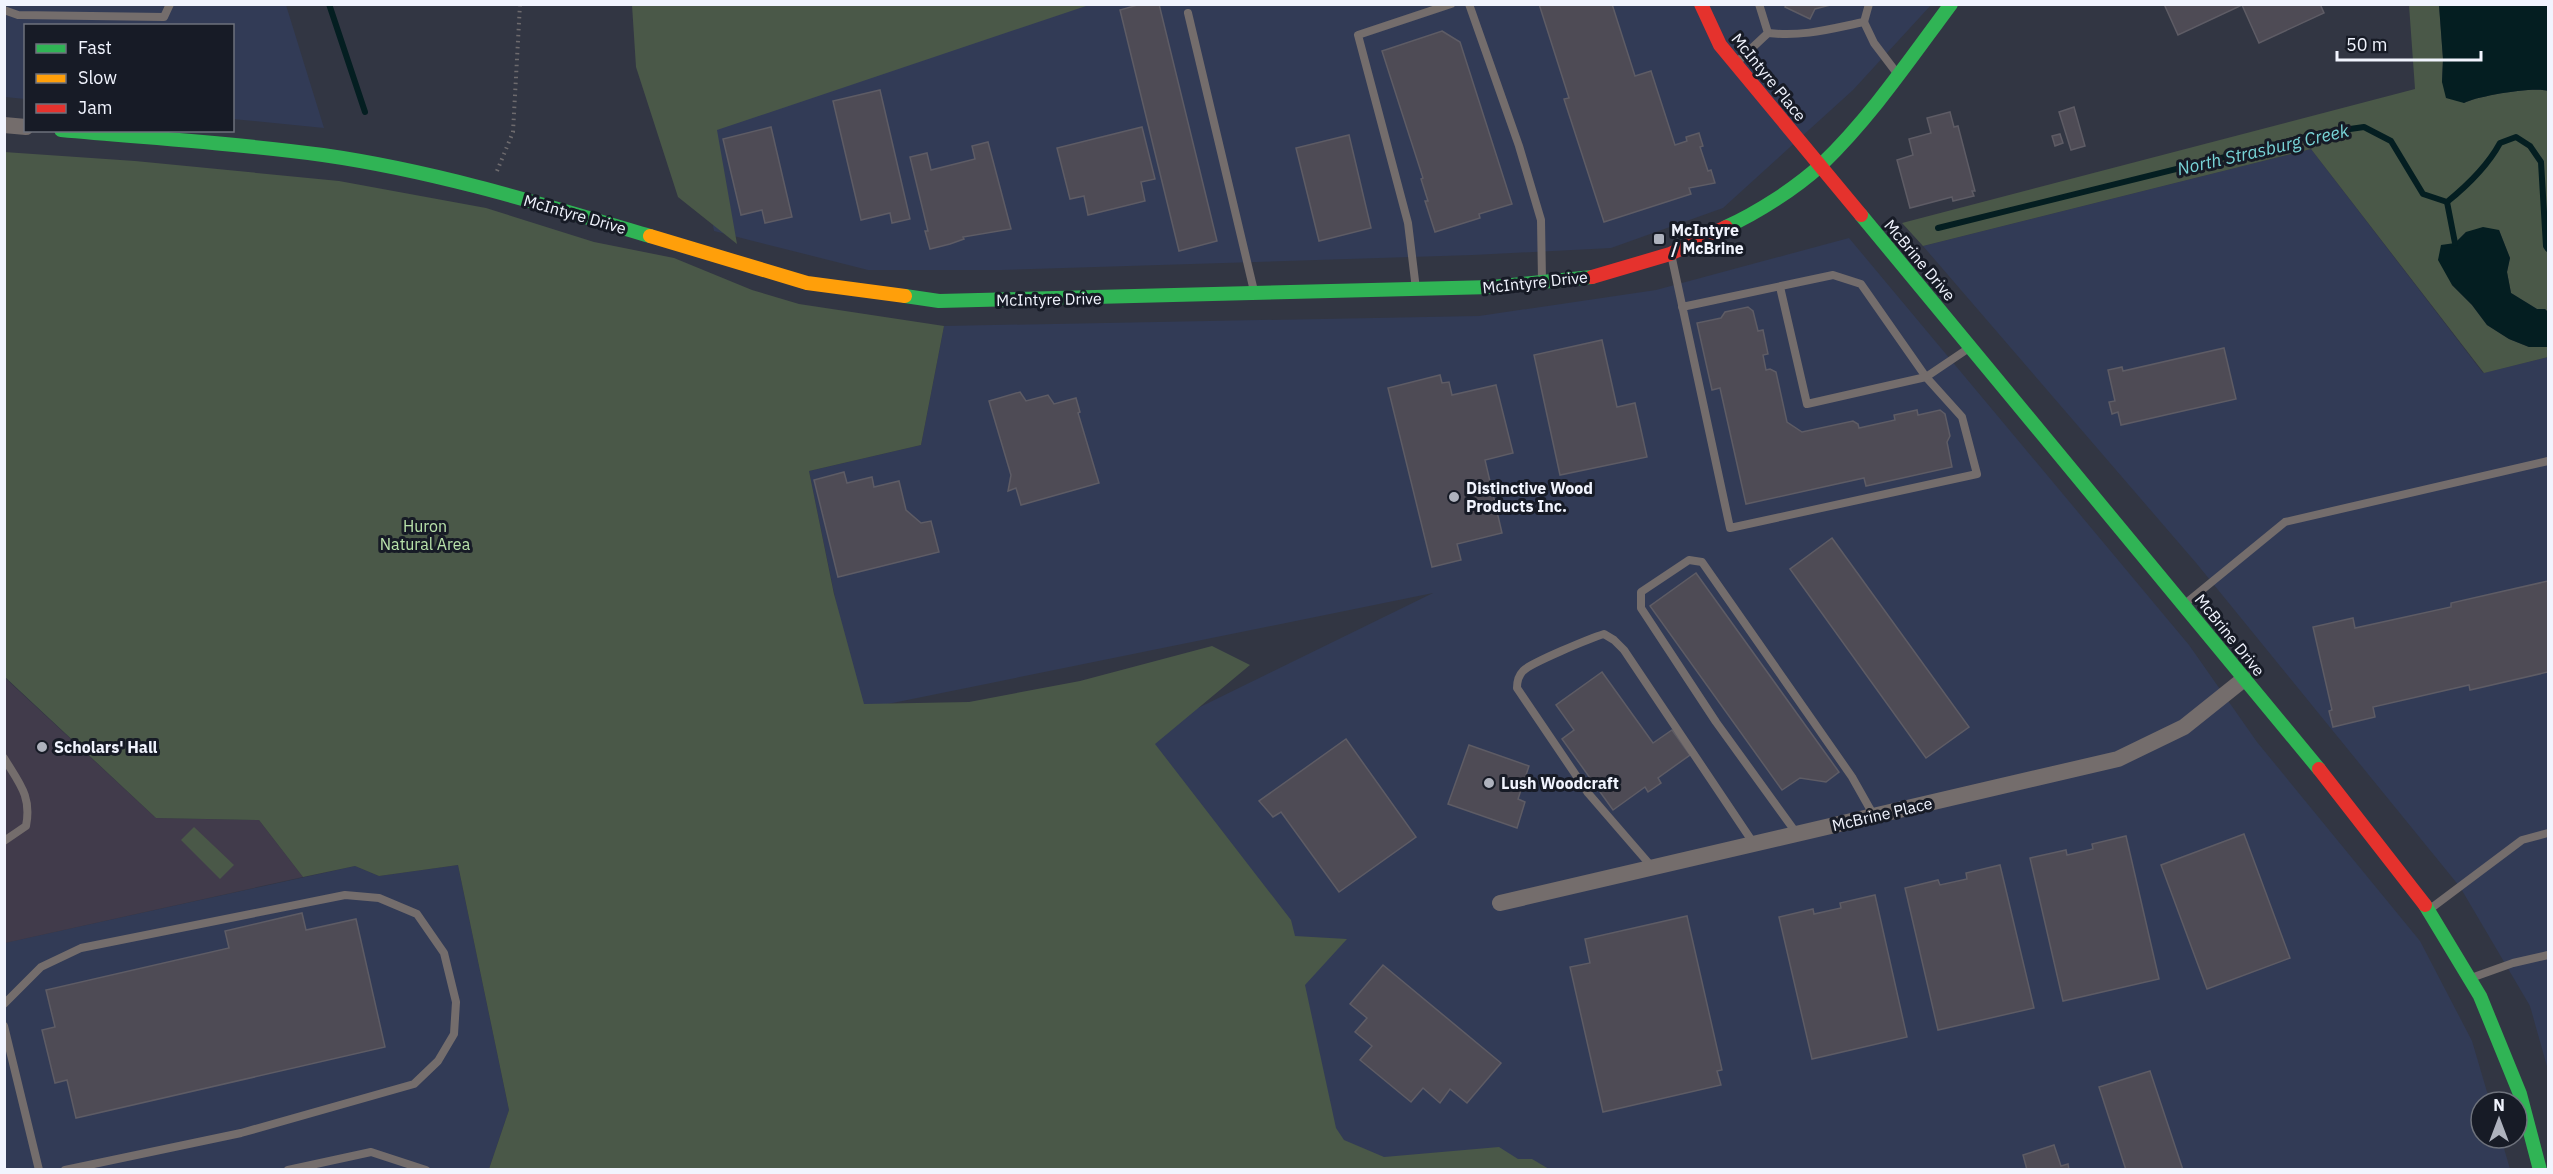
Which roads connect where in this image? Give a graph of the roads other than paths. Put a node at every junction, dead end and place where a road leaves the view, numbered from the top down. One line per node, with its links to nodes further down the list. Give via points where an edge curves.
1 (170, 4): 8 (lane, via 164,17 18,15)
2 (1451, 4): 21 (lane, via 1358,35 1408,223)
3 (1468, 4): 19 (lane, via 1520,146 1541,219)
4 (1701, 4): 12 (street, McIntyre Place, via 1720,45)
5 (1759, 4): 11 (lane)
6 (1869, 4): 10 (lane)
7 (1951, 4): 13 (street, McIntyre Drive)
8 (4, 10)
9 (1188, 13): 22 (lane)
10 (1864, 22): 11 (lane, via 1807,35); 13 (lane)
11 (1768, 33): 12 (lane)
12 (1736, 63): 17 (street, McIntyre Place)
13 (1898, 75): 17 (street, McIntyre Drive, via 1866,117)
14 (4, 125): 15 (street)
15 (24, 127)
16 (83, 132): 22 (street, McIntyre Drive, via 323,154 408,170 523,198 807,283 939,301)
17 (1820, 166): 18 (street, McIntyre Drive, via 1754,214); 24 (street, McBrine Drive)
18 (1670, 254): 19 (street, McIntyre Drive, via 1584,279); 23 (lane)
19 (1542, 283): 21 (street, McIntyre Drive)
20 (1780, 287): 23 (lane); 25 (lane, via 1833,275 1861,284); 25 (lane, via 1808,404)
21 (1416, 289): 22 (street, McIntyre Drive)
22 (1255, 294)
23 (1682, 308): 25 (lane, via 1730,528 1977,474 1962,417)
24 (1971, 347): 25 (lane); 27 (street, McBrine Drive)
25 (1926, 377)
26 (2548, 461): 27 (lane, via 2286,522)
27 (2184, 604): 28 (street, McBrine Drive)
28 (2244, 679): 30 (street, McBrine Place, via 2184,727 2118,759); 37 (street, McBrine Drive)
29 (4, 758): 33 (lane, via 27,798 28,812 26,826)
30 (1874, 816): 32 (street, McBrine Place); 32 (lane, via 1852,777 1702,562 1689,560 1641,592 1641,608 1716,722)
31 (2548, 833): 37 (lane, via 2522,840)
32 (1797, 834): 34 (street, McBrine Place)
33 (4, 841)
34 (1754, 844): 35 (street, McBrine Place); 35 (lane, via 1624,650 1604,634 1524,670 1517,688 1588,793)
35 (1652, 867): 36 (street, McBrine Place)
36 (1500, 903)
37 (2429, 909): 39 (street, McBrine Drive)
38 (2548, 955): 39 (lane)
39 (2470, 979): 46 (street, McBrine Drive, via 2520,1094)
40 (4, 1004): 43 (lane, via 41,968 81,948 345,895 380,898 417,914 444,954 456,1002 454,1034 438,1061 414,1084 241,1132)
41 (4, 1026): 42 (lane)
42 (39, 1170)
43 (65, 1170)
44 (288, 1170): 45 (lane, via 371,1152)
45 (426, 1170)
46 (2540, 1170)

